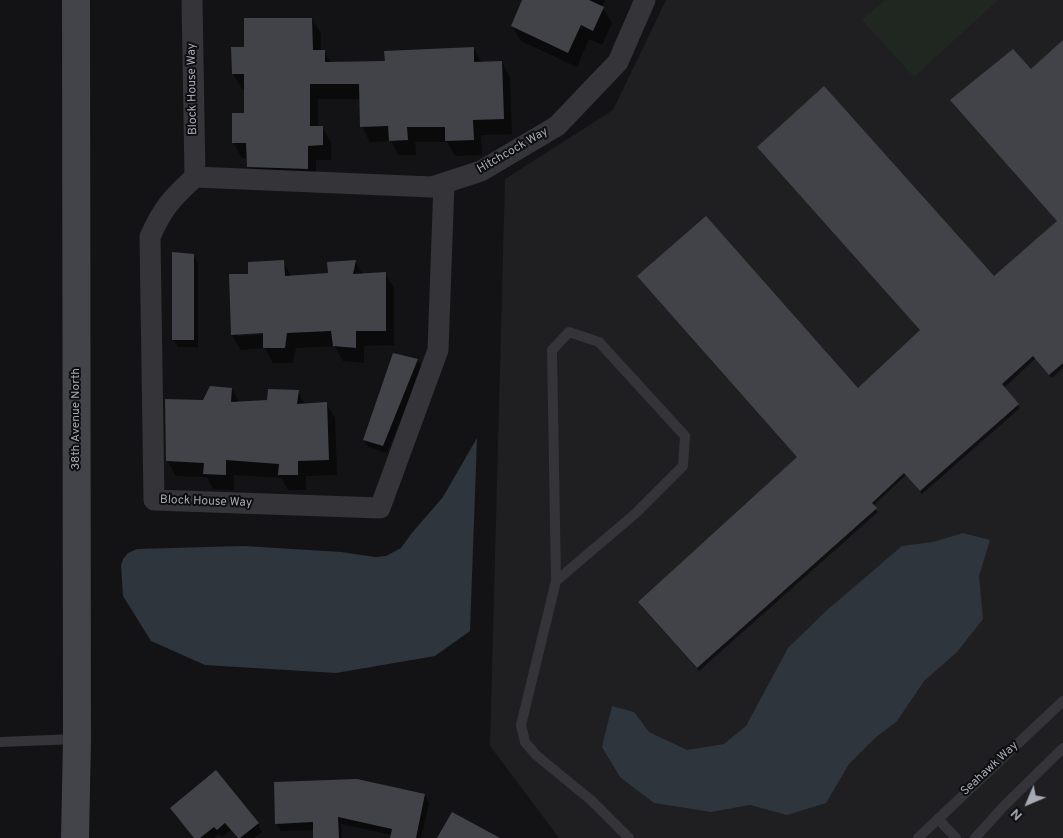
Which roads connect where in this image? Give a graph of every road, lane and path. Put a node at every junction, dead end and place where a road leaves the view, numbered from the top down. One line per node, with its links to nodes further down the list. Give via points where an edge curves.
1 (76, 0): 10 (main road, 38th Avenue North)
2 (192, 0): 4 (street, Block House Way)
3 (645, 0): 5 (street, Hitchcock Way, via 618,62 557,126 482,171)
4 (195, 177): 5 (street, Hitchcock Way, via 432,187); 5 (street, Block House Way, via 158,216 150,237 154,500 380,508 438,350)
5 (444, 184)
6 (556, 581): 6 (lane, via 552,350 569,332 599,342 685,436 684,466 636,513); 15 (lane, via 521,725 525,742)
7 (1063, 701): 9 (lane, Seahawk Way)
8 (1063, 711): 9 (lane)
9 (1039, 725): 13 (lane, Seahawk Way)
10 (77, 739): 11 (lane); 14 (main road, 38th Avenue North)
11 (0, 742)
12 (1063, 748): 18 (lane)
13 (938, 819): 16 (lane, Seahawk Way); 17 (lane)
14 (75, 838)
15 (629, 838)
16 (918, 838)
17 (956, 838)
18 (975, 838)

